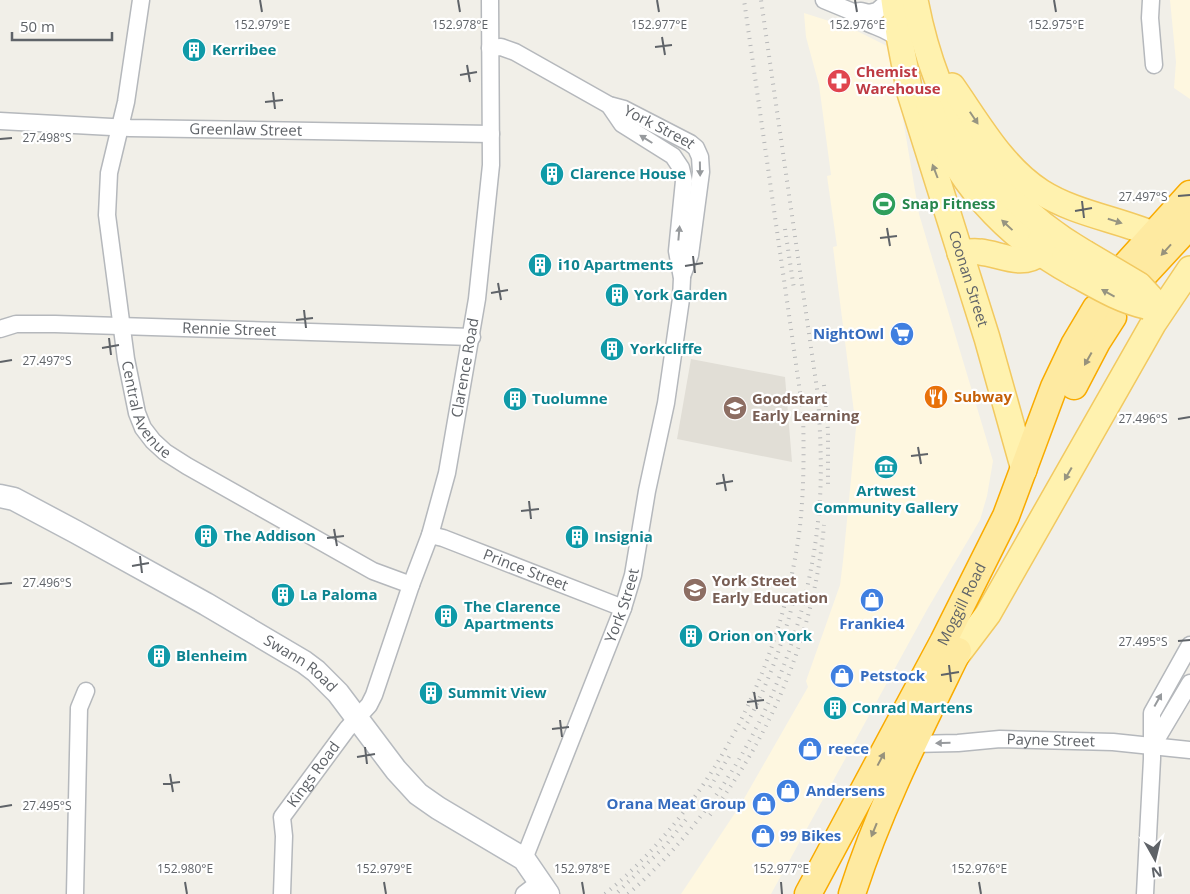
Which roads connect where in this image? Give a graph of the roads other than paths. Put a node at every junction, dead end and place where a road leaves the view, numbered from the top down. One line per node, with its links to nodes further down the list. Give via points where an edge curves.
1 (141, 0): 16 (street, Central Avenue, via 126,102)
2 (490, 0): 11 (street, Clarence Road)
3 (824, 0): 9 (street)
4 (890, 0): 9 (street, via 877,12)
5 (894, 0): 10 (main road, Coonan Street)
6 (904, 0): 23 (main road, one-way to 6, via 976,195 950,157 918,70)
7 (915, 0): 13 (main road)
8 (1151, 0): 12 (street)
9 (853, 12): 10 (street, via 858,18 894,34)
10 (900, 41): 22 (main road, Coonan Street, one-way to 10, via 910,93)
11 (490, 48): 14 (street, York Street, via 501,47 515,52); 17 (street, Clarence Road)
12 (1154, 65)
13 (932, 68): 19 (main road, via 958,128 986,169); 21 (main road, one-way to 21, via 947,78 1007,162 1041,192 1063,203)
14 (609, 105): 26 (street, York Street, one-way to 14, via 677,251 684,181 681,168 673,156 622,124); 26 (street, York Street, one-way to 26, via 624,109 690,143 700,157 701,172 690,255)
15 (0, 121): 16 (street, Greenlaw Street)
16 (119, 127): 17 (street, Greenlaw Street); 30 (street, Central Avenue, via 109,173 107,202)
17 (491, 134): 32 (street, Clarence Road, via 485,234)
18 (1190, 194): 21 (highway, Moggill Road)
19 (1025, 211): 23 (main road, via 1035,226); 24 (main road, via 1063,241)
20 (1190, 225): 27 (highway, Moggill Road, one-way to 27)
21 (1152, 234): 27 (highway, Moggill Road)
22 (960, 253): 23 (main road, via 981,252 1021,260 1033,259); 33 (main road, Coonan Street)
23 (1040, 253): 24 (main road)
24 (1079, 263): 27 (main road, bridge, via 1140,285)
25 (1190, 269): 27 (main road, Moggill Road)
26 (682, 278): 37 (street, York Street, via 666,403 633,574)
27 (1149, 297): 39 (main road, Moggill Road, one-way to 39, via 988,614)
28 (0, 317): 29 (street, Rennie Street)
29 (16, 324): 30 (street, Rennie Street); 31 (street, Rennie Street)
30 (122, 327): 32 (street, Rennie Street); 36 (street, Central Avenue, via 136,412 145,432 159,447 373,571)
31 (0, 329)
32 (472, 337): 35 (street, Clarence Road, via 447,473)
33 (1024, 470): 39 (highway, Moggill Road, one-way to 39, via 1054,387 1074,345 1105,313 989,586); 50 (highway, Moggill Road, one-way to 33, via 943,642 1009,509)
34 (0, 496): 42 (main road, Swann Road, via 14,499 288,651 326,680)
35 (430, 535): 36 (street, Clarence Road); 37 (street, Prince Street)
36 (411, 586): 42 (street, Clarence Road, via 374,694 369,705)
37 (623, 608): 46 (street, York Street)
38 (1190, 645): 44 (street, one-way to 38, via 1152,713)
39 (954, 659): 43 (highway, Moggill Road)
40 (1190, 683): 44 (street)
41 (86, 691): 48 (street, via 79,708)
42 (356, 718): 46 (main road, Swann Road, via 418,794); 49 (street, Kings Road, via 282,817)
43 (912, 744): 44 (street, Payne Street, one-way to 43, via 1113,742 1000,738); 51 (highway, Moggill Road, one-way to 51, via 873,833)
44 (1152, 747): 45 (street, Payne Street); 52 (street)
45 (1190, 750)
46 (524, 859): 47 (main road, Swann Road)
47 (538, 890)
48 (75, 894)
49 (282, 894)
50 (808, 894)
51 (852, 894)
52 (1145, 894)

